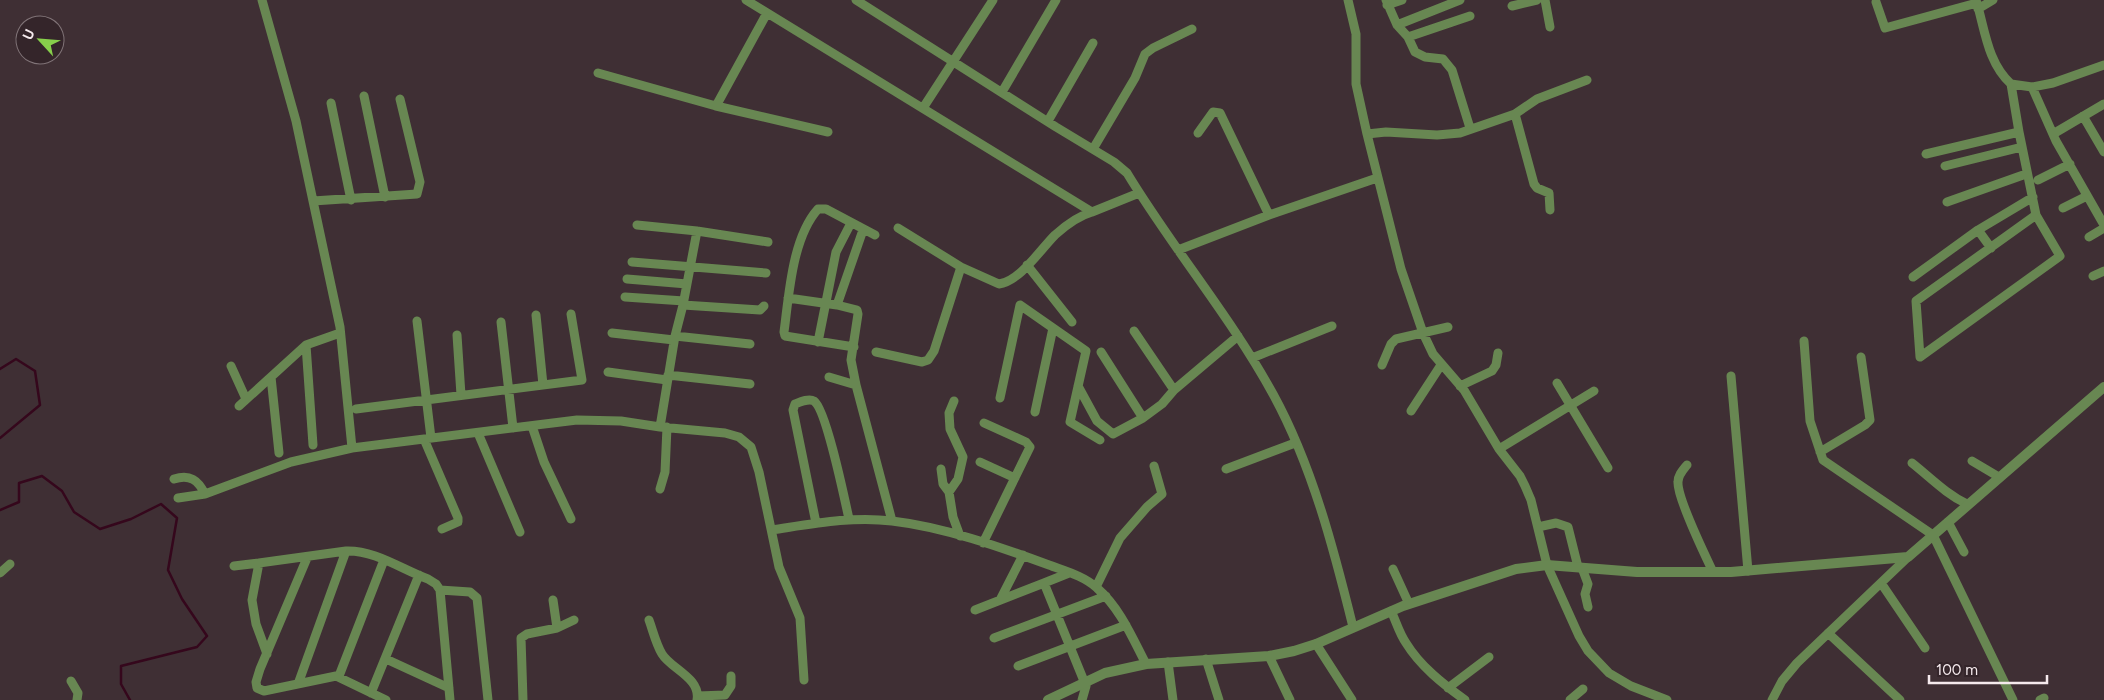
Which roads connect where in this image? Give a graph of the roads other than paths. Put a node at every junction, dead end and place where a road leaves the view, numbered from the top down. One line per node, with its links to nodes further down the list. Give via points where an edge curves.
1 (262, 0): 59 (street, via 296,121)
2 (746, 0): 16 (street)
3 (856, 0): 23 (street)
4 (993, 0): 23 (street)
5 (1056, 0): 29 (street)
6 (1348, 0): 43 (street, via 1356,34 1356,84)
7 (1402, 0): 13 (street)
8 (1460, 0): 18 (street)
9 (1537, 0): 15 (street)
10 (1545, 0): 19 (street)
11 (1993, 0): 14 (street)
12 (1876, 2): 14 (street, via 1885,28)
13 (1386, 3): 18 (street)
14 (1977, 4): 27 (street, via 1996,67)
15 (1512, 6)
16 (767, 13): 34 (street); 35 (street)
17 (1470, 16): 21 (street)
18 (1397, 24): 21 (street)
19 (1550, 27)
20 (1192, 29): 46 (street, via 1145,54 1135,78)
21 (1408, 37): 39 (street, via 1415,52 1443,59 1452,70)
22 (1093, 43): 38 (street)
23 (953, 62): 29 (street); 35 (street)
24 (2104, 65): 28 (street)
25 (598, 73): 34 (street)
26 (1587, 80): 36 (street, via 1537,99)
27 (2011, 84): 28 (street); 41 (street)
28 (2032, 87): 44 (street)
29 (1002, 92): 38 (street)
30 (364, 96): 57 (street)
31 (400, 99): 57 (street, via 420,188 417,194)
32 (331, 103): 58 (street)
33 (2104, 104): 37 (street)
34 (716, 106): 40 (street)
35 (923, 108): 63 (street)
36 (1515, 114): 39 (street); 62 (street, via 1532,178 1537,188 1549,192)
37 (2083, 116): 44 (street); 47 (street)
38 (1048, 121): 46 (street)
39 (1470, 128): 43 (street, via 1447,135)
40 (828, 132)
41 (2019, 132): 45 (street); 48 (street)
42 (1198, 133): 64 (street, via 1213,112 1220,113)
43 (1367, 134): 52 (street)
44 (2053, 134): 49 (street)
45 (2022, 147): 50 (street); 51 (street)
46 (1093, 149): 54 (street, via 1122,168)
47 (2104, 152)
48 (1926, 154)
49 (2070, 164): 53 (street); 56 (street)
50 (1945, 166)
51 (2026, 174): 55 (street); 60 (street)
52 (1377, 178): 64 (street); 105 (street)
53 (2038, 180)
54 (1139, 193): 63 (street); 77 (street)
55 (2033, 196): 65 (street); 71 (street)
56 (2087, 196): 61 (street); 68 (street)
57 (384, 197): 58 (street)
58 (351, 200): 59 (street)
59 (314, 201): 103 (street)
60 (1947, 202)
61 (2063, 208)
62 (1550, 210)
63 (1092, 212): 79 (street, via 1065,227)
64 (1270, 214): 77 (street)
65 (2036, 215): 76 (street); 76 (street, via 2060,256 1920,357 1916,301)
66 (850, 224): 70 (street); 89 (street, via 826,209 820,208 816,212 800,245); 91 (street, via 836,252)
67 (637, 225): 72 (street)
68 (2104, 226): 74 (street)
69 (898, 228): 81 (street)
70 (863, 230): 73 (street); 92 (street)
71 (1978, 230): 76 (street); 85 (street)
72 (696, 231): 75 (street); 80 (street)
73 (874, 235)
74 (2089, 237)
75 (768, 242)
76 (1991, 248)
77 (1178, 250): 107 (street)
78 (632, 262): 80 (street)
79 (1027, 265): 81 (street, via 1012,279 999,284); 98 (street)
80 (689, 266): 83 (street); 87 (street)
81 (961, 267): 114 (street, via 934,351 928,360 922,362)
82 (2104, 270): 84 (street)
83 (766, 273)
84 (2093, 276)
85 (1913, 277)
86 (627, 279): 87 (street)
87 (687, 284): 90 (street)
88 (625, 297): 90 (street)
89 (788, 298): 91 (street); 110 (street, via 784,335)
90 (683, 303): 93 (street, via 760,310); 108 (street)
91 (826, 303): 92 (street); 110 (street)
92 (837, 305): 113 (street, via 858,311)
93 (764, 306)
94 (571, 314): 129 (street, via 582,380)
95 (536, 315): 129 (street)
96 (417, 321): 139 (street)
97 (501, 322): 134 (street)
98 (1072, 322)
99 (1332, 326): 118 (street)
100 (1448, 327): 105 (street)
101 (1053, 328): 131 (street, via 1086,351); 138 (street, via 1020,305); 144 (street)
102 (1134, 331): 135 (street)
103 (340, 333): 112 (street); 155 (street)
104 (612, 333): 108 (street)
105 (1422, 333): 119 (street, via 1394,342); 120 (street)
106 (457, 335): 137 (street)
107 (1238, 336): 118 (street); 135 (street)
108 (674, 338): 111 (street); 125 (street)
109 (1804, 341): 157 (street, via 1810,421)
110 (818, 342): 113 (street)
111 (750, 344)
112 (306, 345): 124 (street); 154 (street)
113 (854, 347): 130 (street, via 851,363)
114 (876, 352)
115 (1101, 352): 145 (street)
116 (1498, 353): 132 (street, via 1492,371)
117 (1861, 356): 157 (street, via 1870,420)
118 (1252, 358): 153 (street)
119 (1382, 365)
120 (1441, 365): 132 (street); 143 (street)
121 (231, 366): 124 (street, via 242,402)
122 (608, 372): 125 (street)
123 (1731, 376): 199 (street)
124 (271, 377): 158 (street)
125 (668, 377): 128 (street); 148 (street)
126 (828, 377): 130 (street)
127 (1557, 383): 141 (street)
128 (750, 384)
129 (543, 385): 134 (street)
130 (856, 385): 177 (street)
131 (1078, 386): 145 (street, via 1097,421 1113,434); 152 (street, via 1070,422)
132 (1460, 386): 156 (street)
133 (2104, 387): 167 (street)
134 (509, 389): 137 (street); 149 (street)
135 (1174, 390): 145 (street)
136 (1594, 391): 141 (street)
137 (461, 396): 139 (street)
138 (1000, 398)
139 (427, 400): 142 (street); 151 (street)
140 (954, 401): 171 (street, via 949,413 950,429 963,457 958,478)
141 (1571, 405): 156 (street); 164 (street)
142 (356, 409)
143 (1411, 411)
144 (1035, 412)
145 (1143, 418)
146 (984, 423): 169 (street, via 1029,444)
147 (532, 426): 148 (street, via 595,419); 149 (street); 175 (street, via 544,462)
148 (664, 427): 170 (street, via 665,472); 182 (street, via 725,433 748,444 756,457)
149 (514, 428): 150 (street)
150 (478, 433): 151 (street); 183 (street)
151 (428, 438): 155 (street); 181 (street, via 458,518 458,522)
152 (1100, 440)
153 (1295, 443): 166 (street); 219 (street, via 1334,549)
154 (313, 445)
155 (352, 448): 172 (street, via 291,462)
156 (1499, 449): 180 (street, via 1525,486)
157 (1820, 452): 184 (street, via 1825,462)
158 (280, 453)
159 (1972, 461): 167 (street)
160 (980, 462): 169 (street)
161 (1912, 463): 174 (street, via 1945,492)
162 (1687, 465): 200 (street, via 1677,482)
163 (1154, 466): 206 (street, via 1162,494 1120,538)
164 (1608, 468)
165 (941, 469): 171 (street, via 943,484)
166 (1226, 469)
167 (1999, 477): 174 (street)
168 (174, 478): 172 (street, via 192,478)
169 (1015, 478): 186 (street)
170 (660, 489)
171 (949, 492): 185 (street)
172 (205, 494): 173 (street)
173 (178, 498)
174 (1967, 504): 178 (street)
175 (571, 519)
176 (849, 519): 177 (street); 179 (street); 179 (street, via 832,449 812,400 796,404 793,410)
177 (892, 521): 185 (street)
178 (1948, 522): 184 (street); 188 (street)
179 (816, 523): 182 (street)
180 (1538, 527): 195 (street); 197 (street, via 1556,523 1568,527)
181 (442, 529)
182 (772, 530): 237 (street, via 782,574 800,618)
183 (520, 532)
184 (1933, 535): 190 (street); 261 (street)
185 (960, 536): 186 (street)
186 (982, 543): 189 (street)
187 (346, 551): 191 (street); 192 (street, via 367,553); 239 (street)
188 (1964, 552)
189 (1023, 555): 202 (street); 210 (street)
190 (1908, 557): 199 (street); 205 (street)
191 (306, 558): 193 (street); 226 (street)
192 (384, 560): 203 (street); 234 (street)
193 (260, 563): 196 (street); 226 (street, via 252,607)
194 (10, 564): 201 (street)
195 (1547, 565): 197 (street); 211 (street, via 1516,569); 258 (street, via 1578,636 1603,668 1631,686)
196 (234, 566)
197 (1580, 568): 200 (street); 212 (street, via 1588,584 1585,594)
198 (1394, 569): 211 (street)
199 (1748, 571): 200 (street)
200 (1713, 572)
201 (0, 573)
202 (1069, 573): 204 (street); 206 (street)
203 (419, 575): 207 (street, via 434,582); 229 (street)
204 (1044, 583): 210 (street); 215 (street)
205 (1881, 583): 221 (street); 225 (street)
206 (1096, 587): 208 (street)
207 (440, 590): 240 (street); 248 (street, via 470,592 477,598)
208 (1106, 596): 215 (street); 218 (street)
209 (553, 600): 220 (street)
210 (1000, 600): 213 (street)
211 (1409, 604): 214 (street)
212 (1588, 607)
213 (975, 610)
214 (1391, 611): 219 (street); 241 (street, via 1414,655)
215 (1056, 615): 222 (street); 224 (street)
216 (574, 620): 220 (street)
217 (649, 620): 244 (street, via 663,655 696,688)
218 (1126, 625): 224 (street); 232 (street)
219 (1352, 627): 223 (street)
220 (557, 628): 249 (street, via 521,638)
221 (1828, 633): 259 (street, via 1797,663); 260 (street)
222 (994, 638)
223 (1316, 644): 227 (street); 255 (street)
224 (1069, 647): 233 (street); 238 (street)
225 (1925, 648)
226 (267, 654): 239 (street, via 256,682 259,690 264,692)
227 (1268, 656): 230 (street); 254 (street)
228 (1489, 657): 241 (street)
229 (386, 659): 240 (street); 243 (street)
230 (1206, 659): 231 (street); 253 (street)
231 (1168, 662): 232 (street); 252 (street)
232 (1146, 664): 238 (street, via 1105,673)
233 (1018, 666)
234 (339, 676): 239 (street); 243 (street)
235 (731, 676): 244 (street, via 731,686 725,695)
236 (70, 680): 245 (street, via 78,693)
237 (804, 680)
238 (1084, 682): 250 (street); 251 (street, via 1086,688)
239 (298, 684)
240 (449, 688): 247 (street)
241 (1448, 688): 256 (street)
242 (1583, 689): 257 (street)
243 (371, 693): 246 (street)
244 (697, 698)
245 (77, 700)
246 (386, 700)
247 (450, 700)
248 (488, 700)
249 (523, 700)
250 (1048, 700)
251 (1082, 700)
252 (1172, 700)
253 (1218, 700)
254 (1290, 700)
255 (1352, 700)
256 (1465, 700)
257 (1570, 700)
258 (1667, 700)
259 (1772, 700)
260 (1900, 700)
261 (2013, 700)

